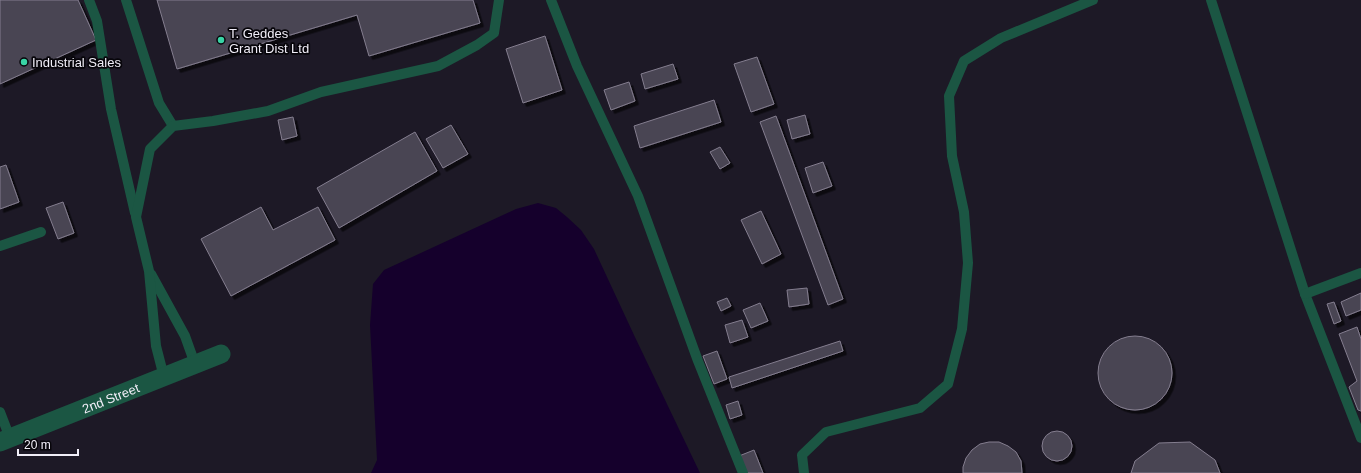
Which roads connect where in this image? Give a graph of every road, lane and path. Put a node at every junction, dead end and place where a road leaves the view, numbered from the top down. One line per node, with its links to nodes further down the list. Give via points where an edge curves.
1 (89, 0): 8 (lane, via 97,21 111,109)
2 (126, 0): 7 (lane, via 159,103)
3 (500, 0): 7 (lane, via 494,33 438,66 321,92 268,111)
4 (552, 0): 20 (lane, via 577,66 638,196)
5 (1093, 0): 21 (lane, via 1001,38 964,61 949,96 952,156 964,212 968,263 962,329 948,384 920,408 826,432 802,455)
6 (1211, 0): 13 (lane)
7 (173, 126): 8 (lane, via 150,149)
8 (136, 217): 11 (lane)
9 (41, 232): 10 (lane)
10 (0, 246)
11 (149, 270): 15 (lane, via 185,336); 16 (lane, via 156,346)
12 (1361, 273): 13 (lane)
13 (1305, 294): 18 (lane)
14 (221, 354): 15 (street, 2nd Street)
15 (196, 364): 16 (street, 2nd Street)
16 (164, 377): 19 (street, 2nd Street)
17 (0, 412): 19 (lane)
18 (1361, 438)
19 (5, 440)
20 (742, 473)
21 (804, 473)

